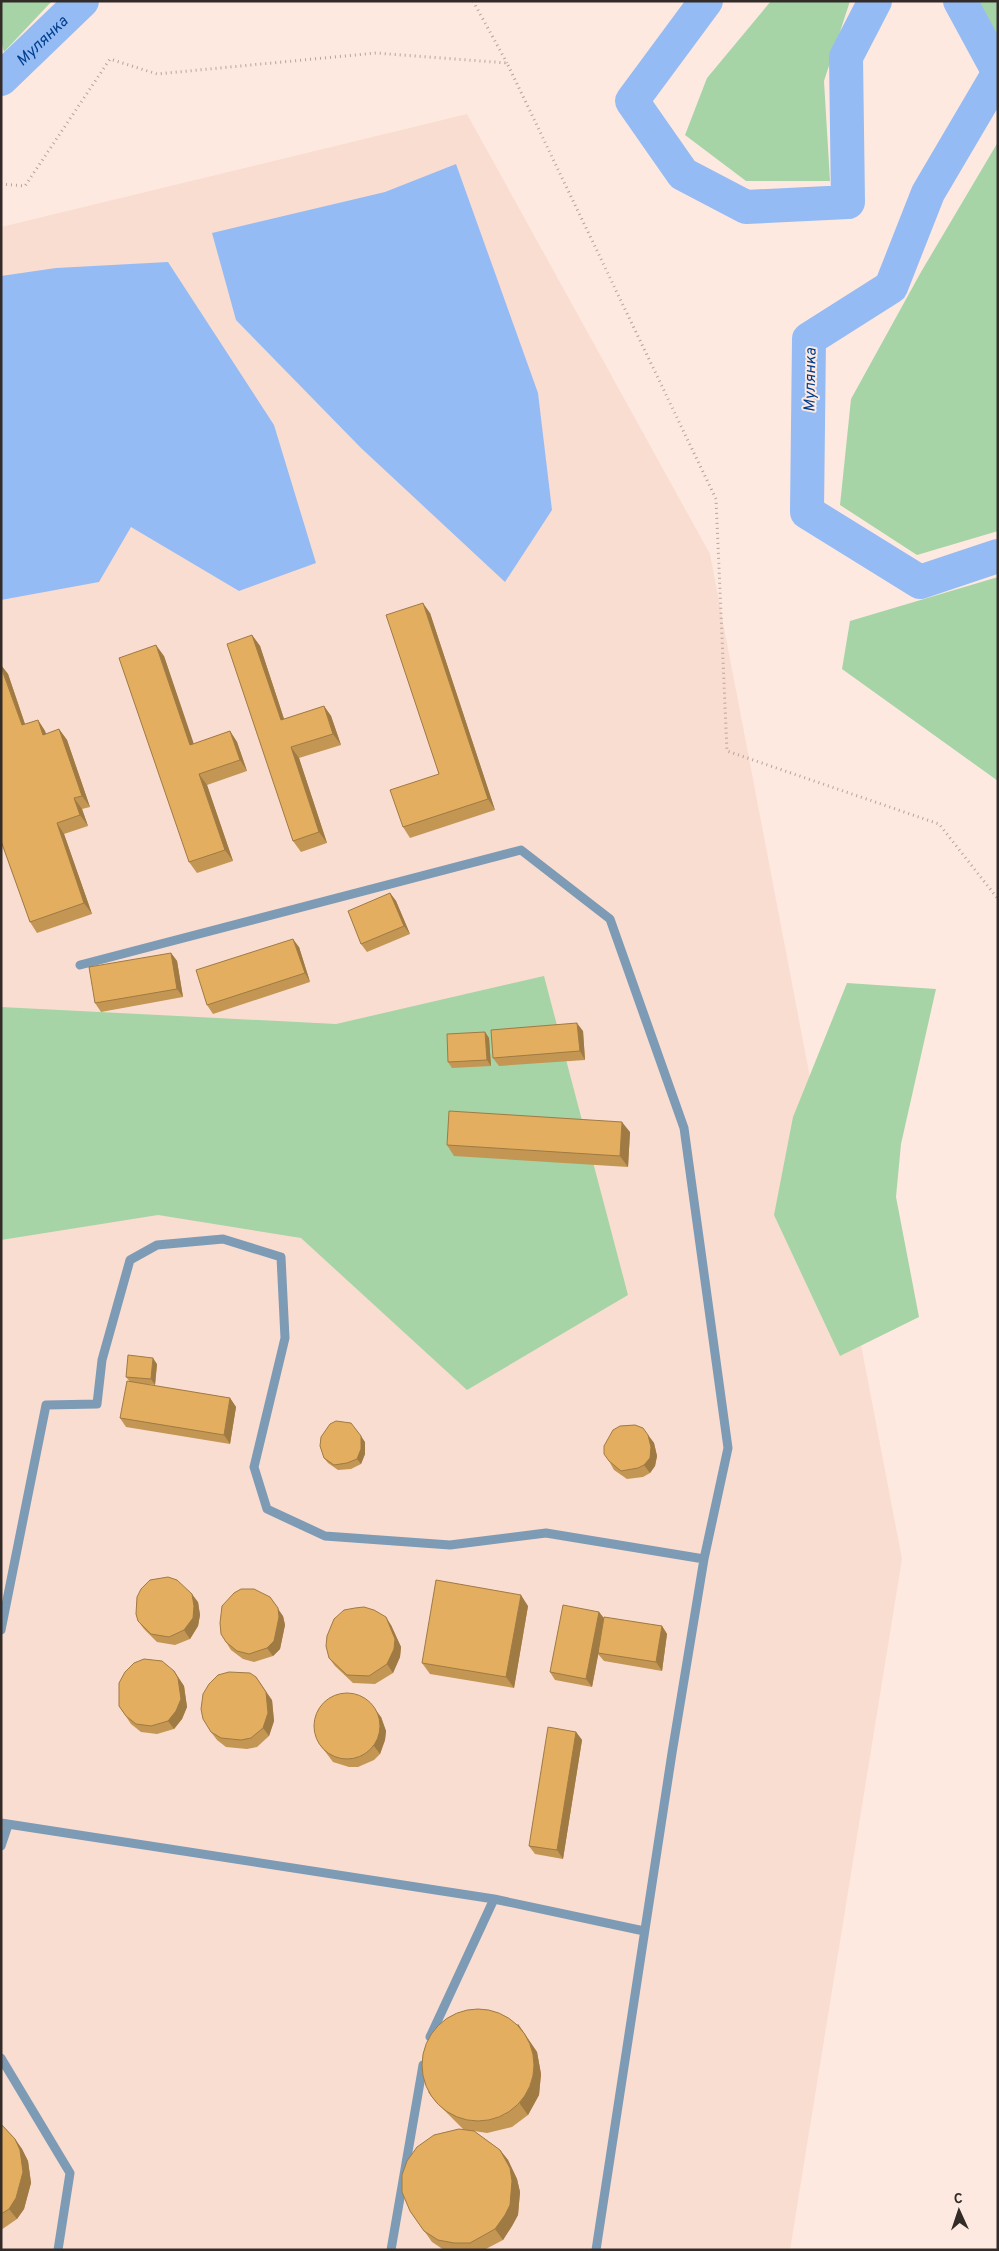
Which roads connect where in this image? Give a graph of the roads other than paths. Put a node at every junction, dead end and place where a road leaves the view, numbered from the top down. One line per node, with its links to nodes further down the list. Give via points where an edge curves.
1 (80, 965): 2 (lane, via 521,850 610,919 684,1128 728,1448)
2 (704, 1559): 3 (lane, via 546,1533 450,1546 325,1536 267,1509 254,1467 285,1338 281,1257 223,1240 157,1245 130,1260 102,1360 97,1404 46,1405); 7 (lane)
3 (1, 1630)
4 (4, 1824): 5 (lane); 6 (lane)
5 (1, 1846)
6 (494, 1899): 7 (lane); 8 (lane)
7 (644, 1931): 13 (lane)
8 (427, 2043)
9 (425, 2053): 12 (lane)
10 (1, 2058): 11 (lane, via 70,2173)
11 (58, 2250)
12 (391, 2250)
13 (596, 2250)

